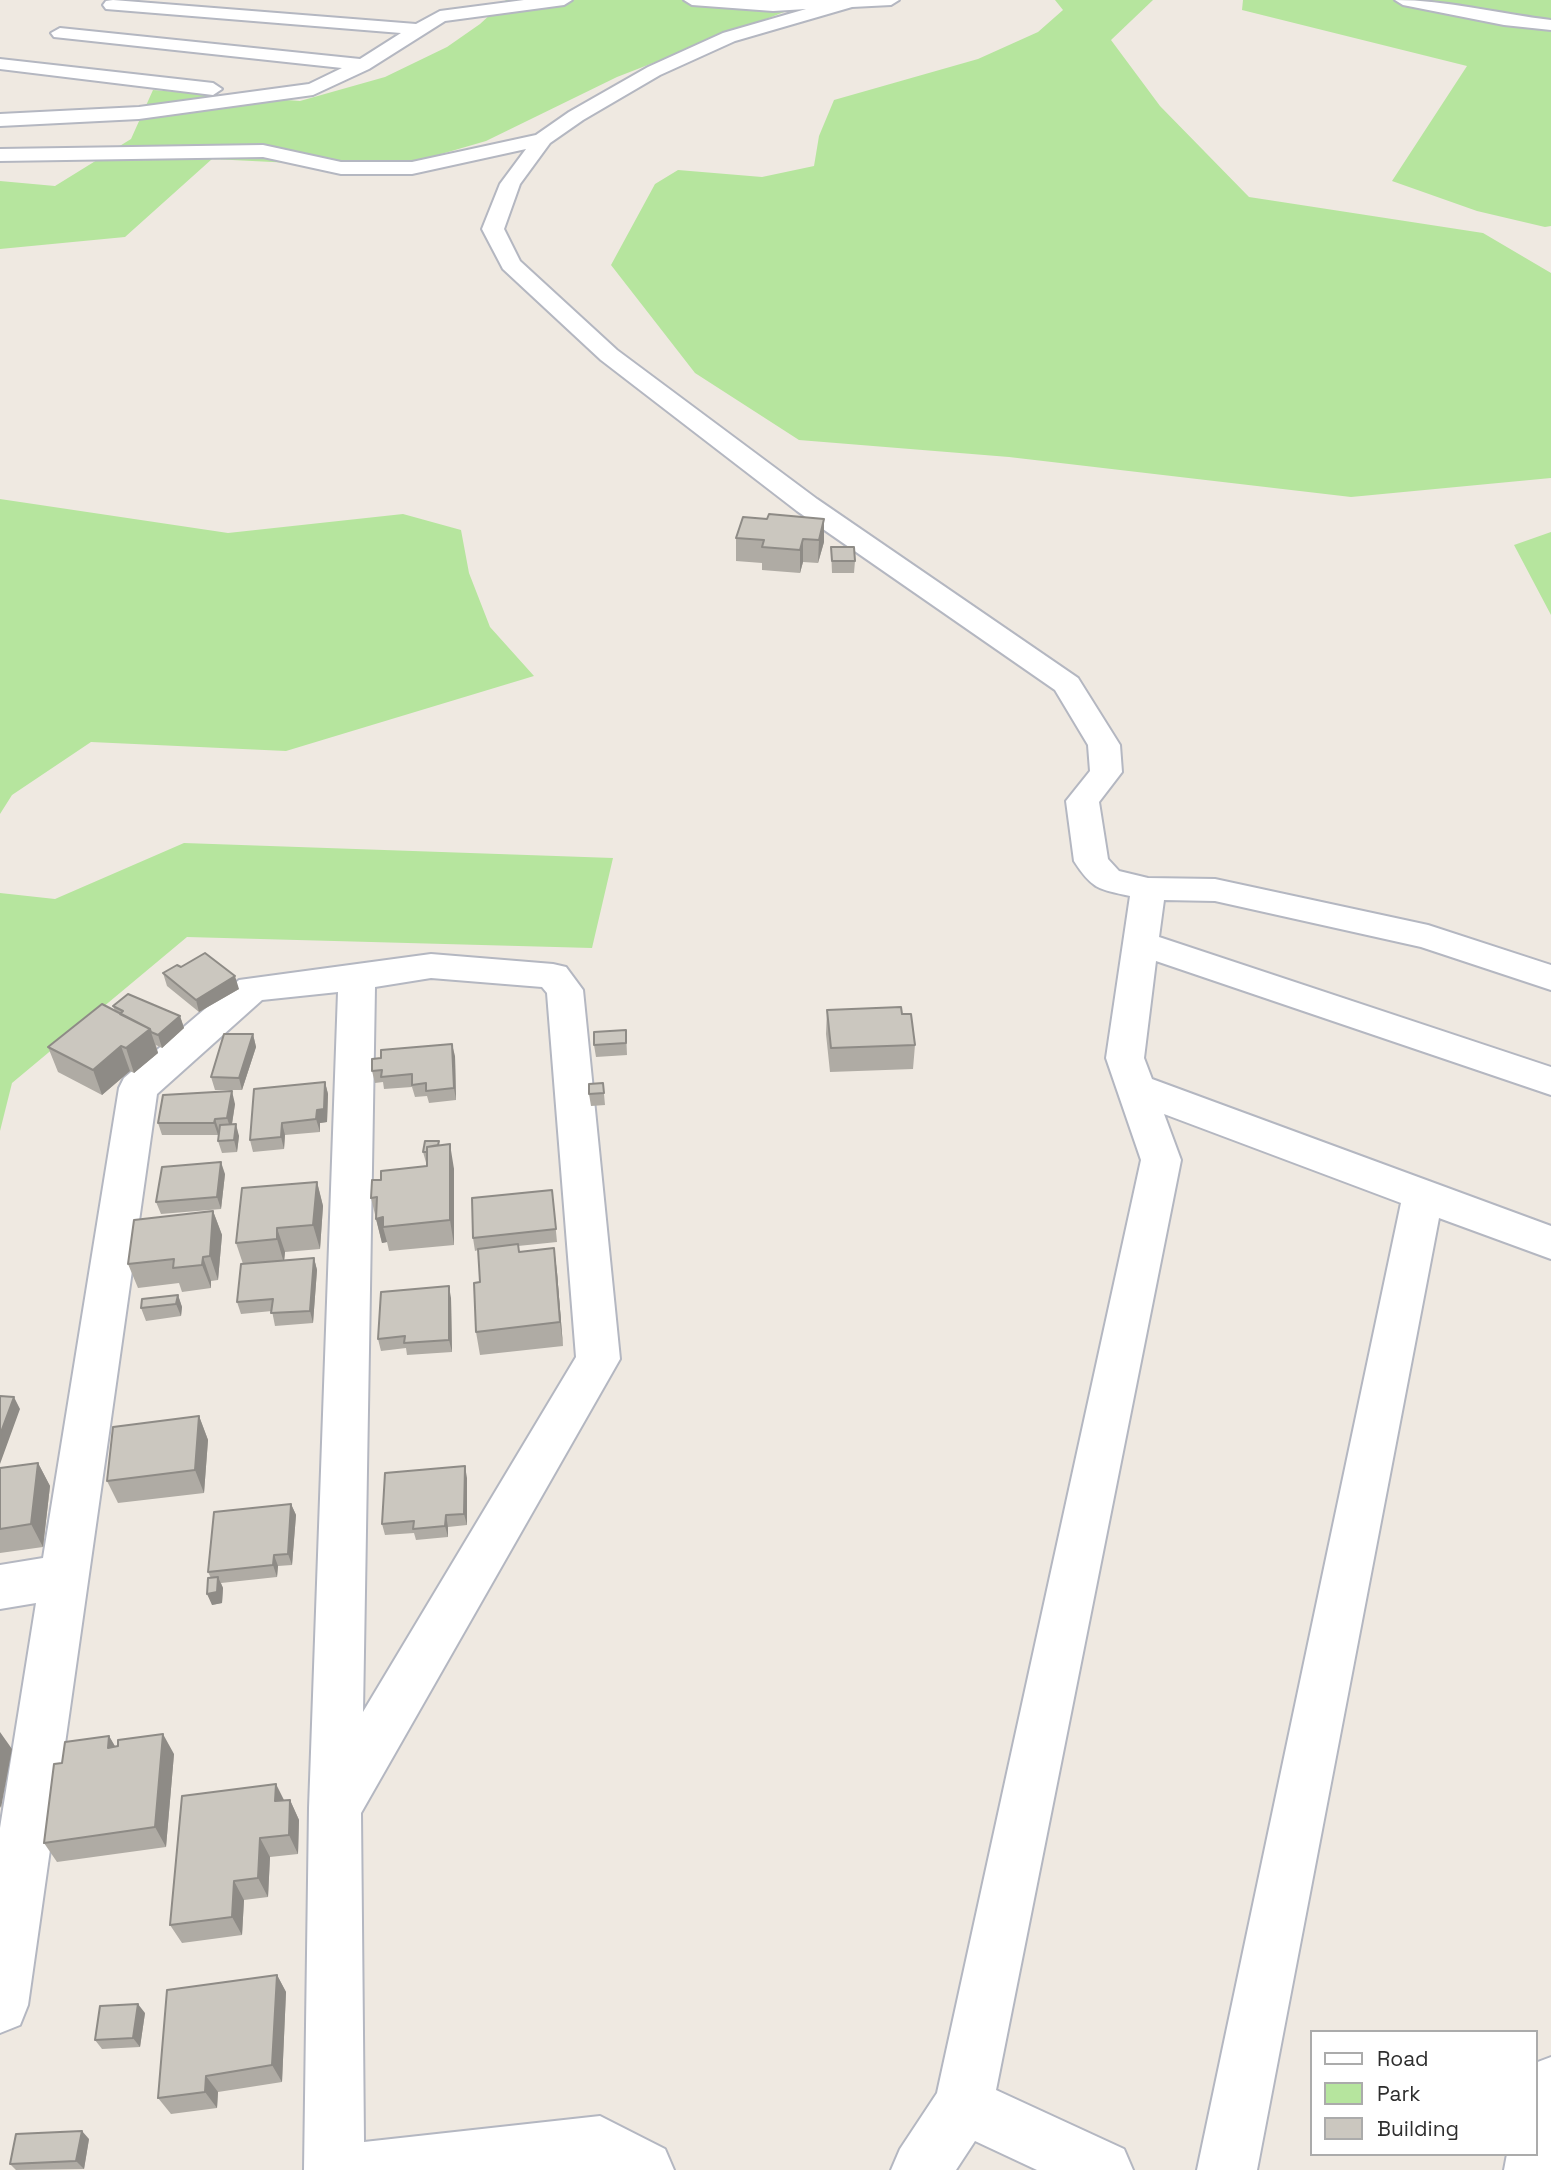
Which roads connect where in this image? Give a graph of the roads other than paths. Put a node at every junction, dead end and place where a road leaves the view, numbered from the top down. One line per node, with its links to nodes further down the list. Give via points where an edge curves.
1 (564, 0): 8 (street, via 440,16)
2 (692, 0): 5 (street, via 773,6)
3 (891, 0): 5 (street)
4 (1403, 0): 7 (street)
5 (855, 1): 17 (street, via 729,37 654,71)
6 (106, 8): 8 (street); 11 (street, via 53,35)
7 (1551, 25)
8 (417, 29): 11 (street)
9 (22, 48): 10 (street)
10 (0, 62): 12 (street)
11 (363, 65): 14 (street, via 313,89)
12 (86, 74): 13 (street); 14 (street)
13 (62, 87)
14 (269, 95): 16 (street, via 139,113)
15 (39, 100): 16 (street)
16 (1, 121)
17 (543, 139): 18 (street, via 412,167 341,168 263,151); 19 (street, via 510,184 493,229 510,264 609,355 796,497 1067,684 1104,745 1105,772 1082,801 1091,861 1107,880)
18 (0, 155)
19 (1148, 889): 20 (street); 22 (street, via 1215,890 1388,928)
20 (1140, 943): 23 (street); 24 (street, via 1125,1058)
21 (358, 977): 27 (street, via 252,989 138,1088); 29 (street); 29 (street, via 431,966 553,976 565,990 598,1359)
22 (1551, 978)
23 (1551, 1081)
24 (1136, 1088): 25 (street); 32 (street, via 1161,1160)
25 (1423, 1196): 26 (street); 39 (street)
26 (1551, 1243)
27 (63, 1576): 28 (street); 30 (street)
28 (0, 1587)
29 (335, 1808): 34 (street)
30 (0, 2005)
31 (1551, 2086): 33 (street)
32 (964, 2105): 37 (street); 38 (street)
33 (1537, 2155)
34 (334, 2170)
35 (368, 2170): 36 (street, via 600,2146)
36 (644, 2170)
37 (921, 2170)
38 (1103, 2170)
39 (1227, 2170)

